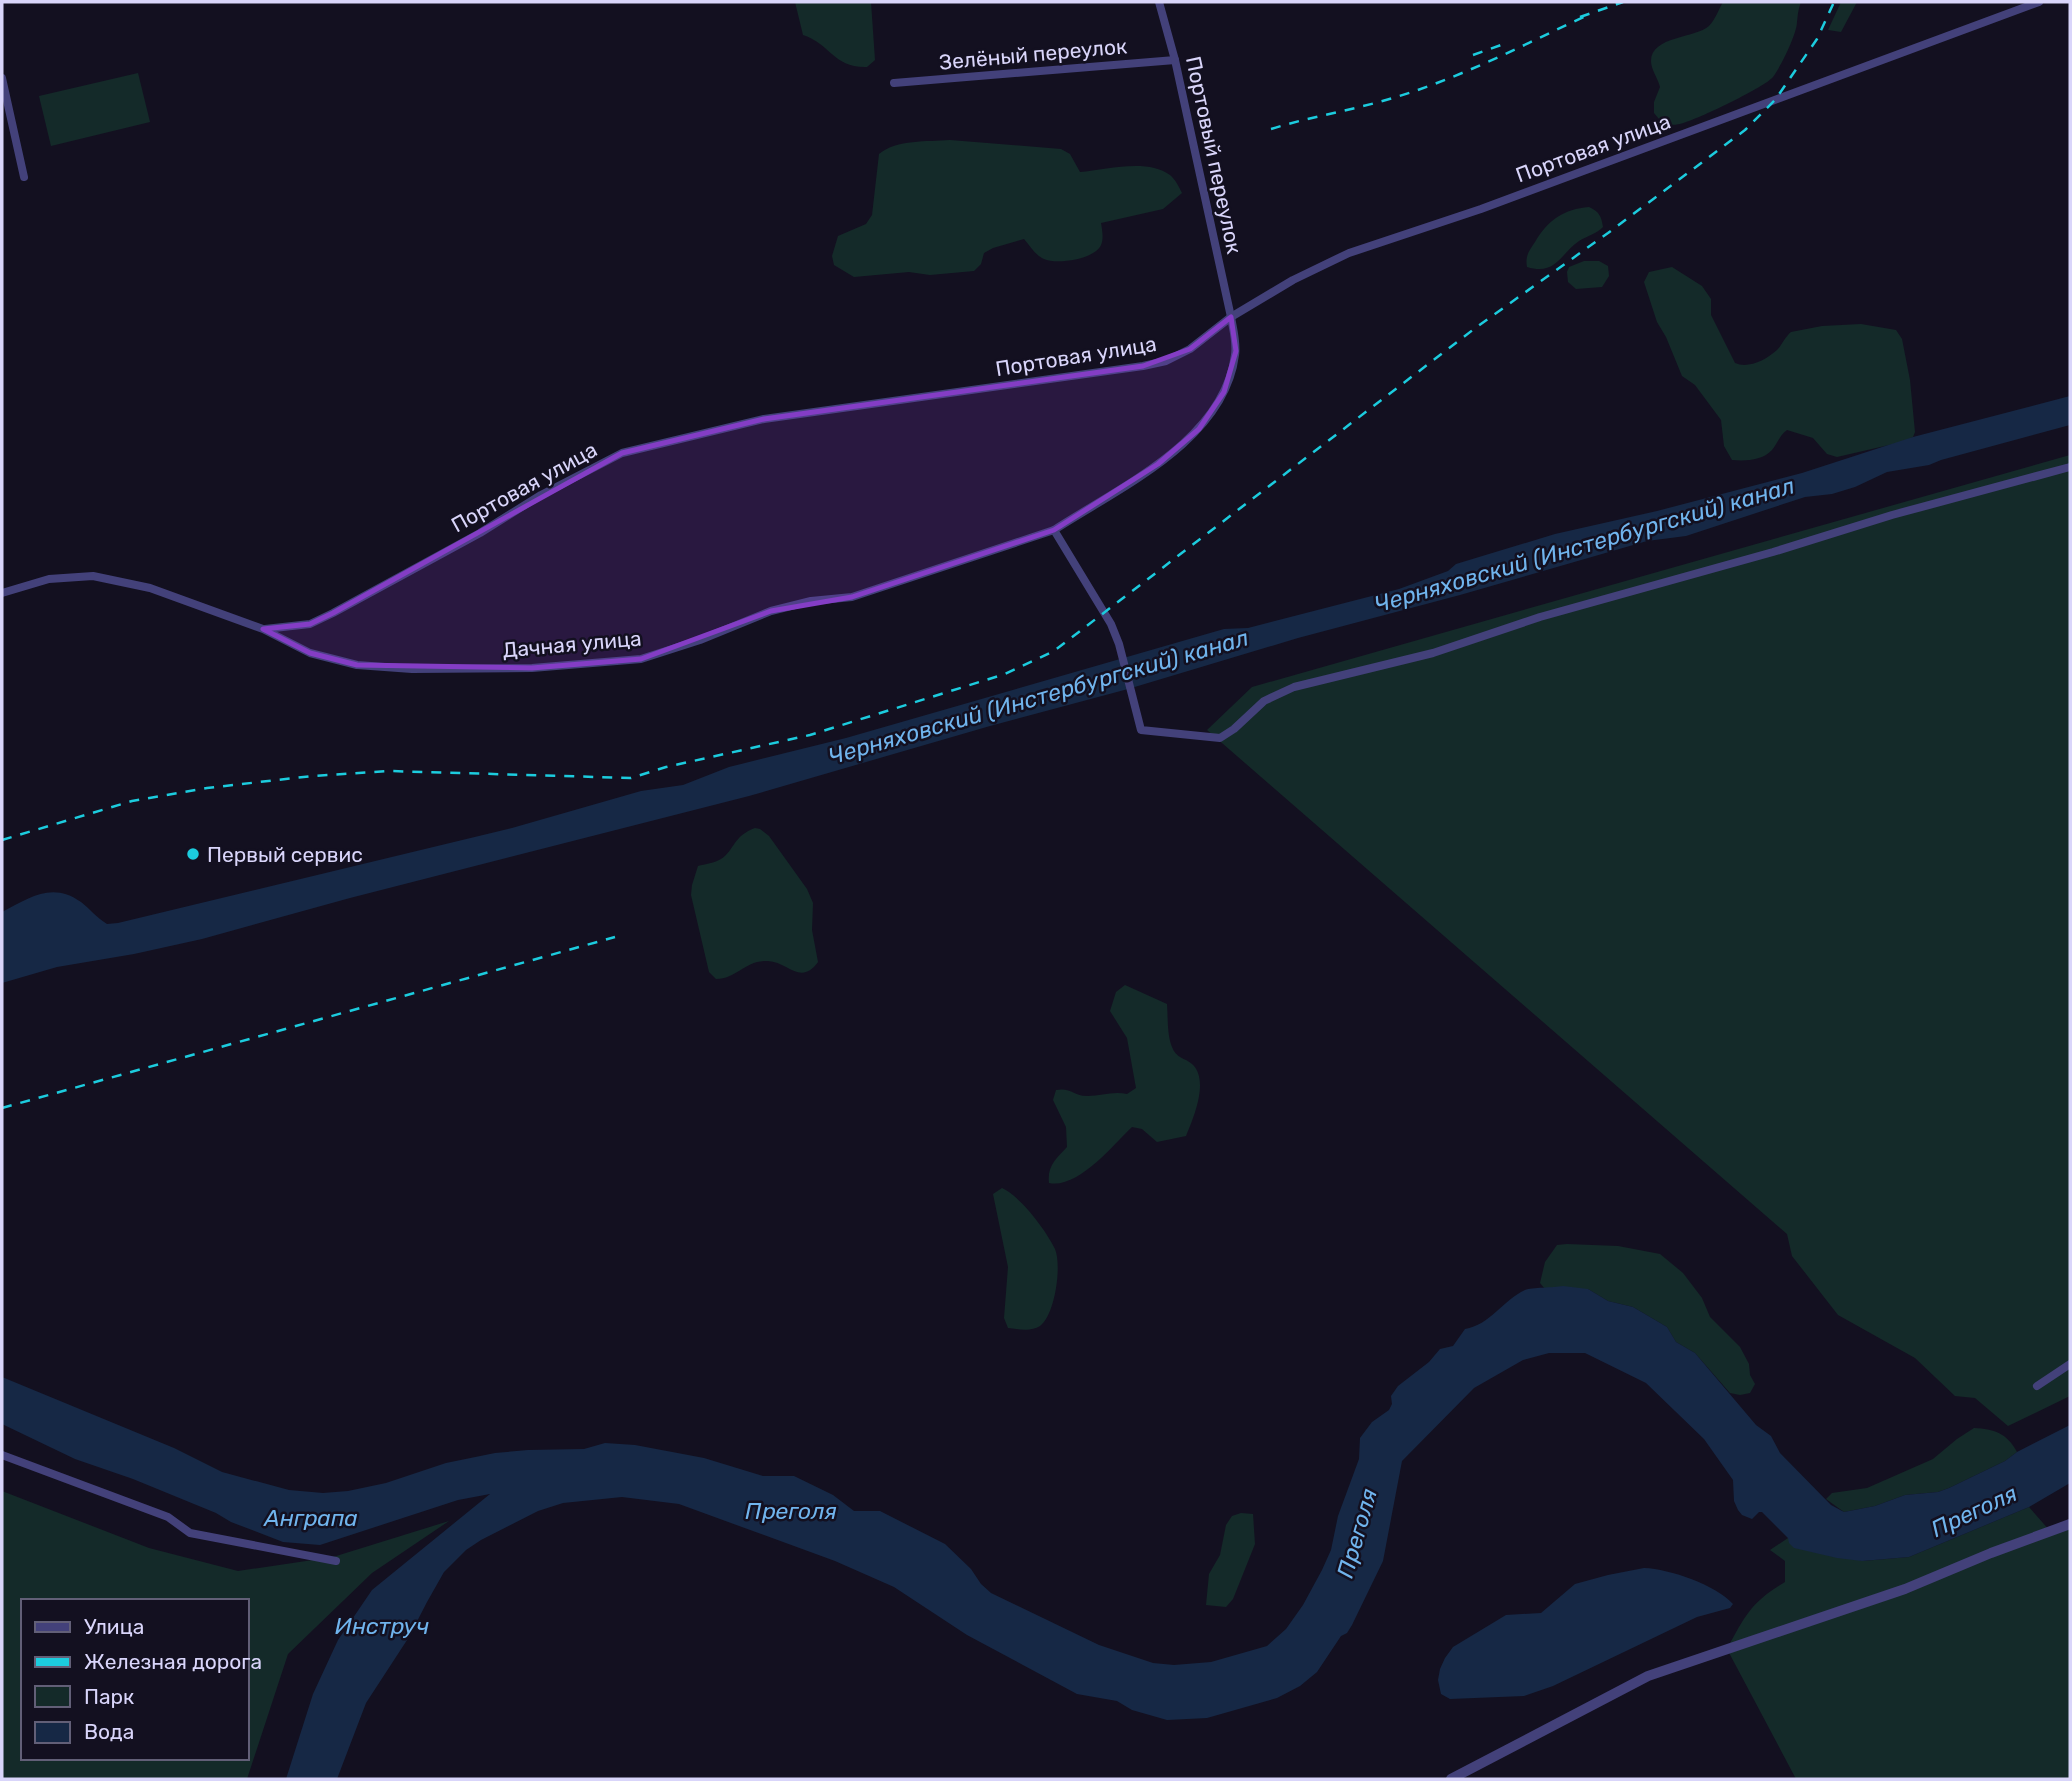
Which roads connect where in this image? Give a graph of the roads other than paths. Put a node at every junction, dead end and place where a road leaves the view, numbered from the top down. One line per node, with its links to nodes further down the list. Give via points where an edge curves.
1 (1159, 2): 3 (street, Портовый переулок)
2 (2039, 2): 7 (street, Портовая улица, via 1481,209 1349,253)
3 (1175, 60): 5 (street, Зелёный переулок); 7 (street, Портовый переулок)
4 (2, 78): 6 (street)
5 (894, 83)
6 (24, 177)
7 (1231, 317): 9 (street, Портовый переулок, via 1236,351 1232,372 1199,429 1158,464); 11 (street, Портовая улица, via 1190,349 1155,364 764,419 622,453 333,613 310,624)
8 (2070, 467): 9 (street, via 1540,617 1433,653 1294,687 1264,701 1220,738 1142,730 1119,644 1105,612)
9 (1054, 530): 11 (street, Дачная улица, via 852,597 771,611 641,659 532,668 356,665 310,653)
10 (2, 593): 11 (street, Дачная улица, via 48,579 93,576 149,588)
11 (263, 629)
12 (2070, 1364): 13 (street)
13 (2037, 1387)
14 (2, 1455): 16 (street, via 168,1517 190,1533)
15 (2070, 1524): 17 (street, via 1905,1589 1648,1676)
16 (335, 1561)
17 (1451, 1779)

